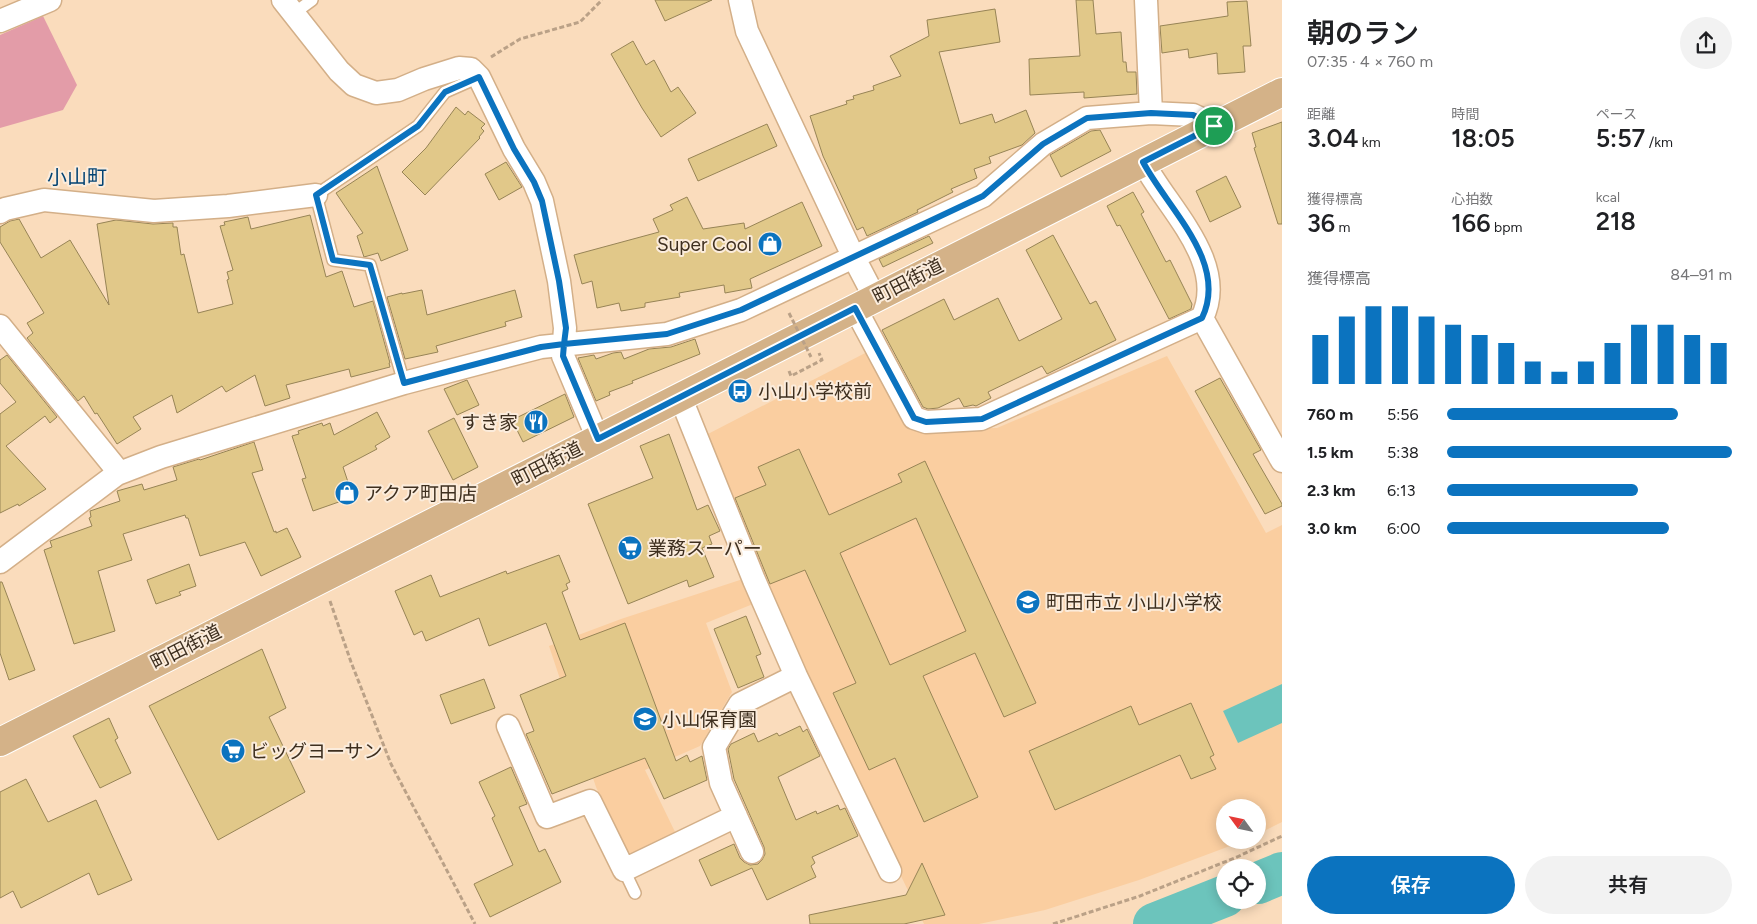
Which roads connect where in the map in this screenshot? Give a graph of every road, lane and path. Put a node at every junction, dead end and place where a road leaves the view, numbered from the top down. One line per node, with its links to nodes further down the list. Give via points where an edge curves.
1 (50, 0): 7 (street)
2 (312, 0): 6 (lane)
3 (602, 0): 8 (path, via 580,22 520,39)
4 (740, 0): 15 (street, via 746,31)
5 (1146, 0): 10 (street)
6 (288, 7): 8 (street, via 339,71 354,85 376,93 398,90 459,68)
7 (0, 22)
8 (475, 73): 13 (lane, via 445,92 418,126); 20 (street, via 542,201 559,281 566,328)
9 (1282, 92): 11 (main road, 町田街道)
10 (1151, 113): 11 (street, via 1193,115); 15 (street, via 1087,118 1043,144 983,196)
11 (1214, 126): 12 (main road, 町田街道)
12 (1143, 162): 16 (main road, 町田街道); 18 (street, via 1197,245 1205,263 1209,290)
13 (316, 195): 14 (street, via 154,211 44,200); 24 (lane, via 333,260 370,265)
14 (0, 212)
15 (853, 256): 16 (street); 20 (street, via 741,310 667,334)
16 (865, 303): 18 (street, via 914,418 926,422 982,419); 25 (main road, 町田街道)
17 (790, 313): 22 (path, bridge)
18 (1202, 318): 27 (street)
19 (0, 326): 28 (street, via 114,466)
20 (564, 344): 24 (street, via 541,347); 26 (street, via 563,356)
21 (817, 349): 23 (path, via 822,360)
22 (811, 357)
23 (811, 366)
24 (404, 383): 28 (street, via 161,456)
25 (680, 396): 26 (main road, 町田街道); 31 (street, via 742,554)
26 (598, 439): 30 (main road, 町田街道)
27 (1282, 462)
28 (117, 474): 29 (street)
29 (0, 562)
30 (321, 579): 33 (main road, 町田街道); 40 (path, via 391,764)
31 (796, 676): 34 (street, via 740,704 714,747 721,783); 38 (street)
32 (508, 726): 37 (street, via 547,817 590,801)
33 (0, 742)
34 (736, 816): 36 (street); 37 (street)
35 (1282, 836): 41 (path, via 1140,896)
36 (752, 852)
37 (624, 870): 39 (lane)
38 (890, 871)
39 (635, 894)
40 (475, 924)
41 (1053, 924)

